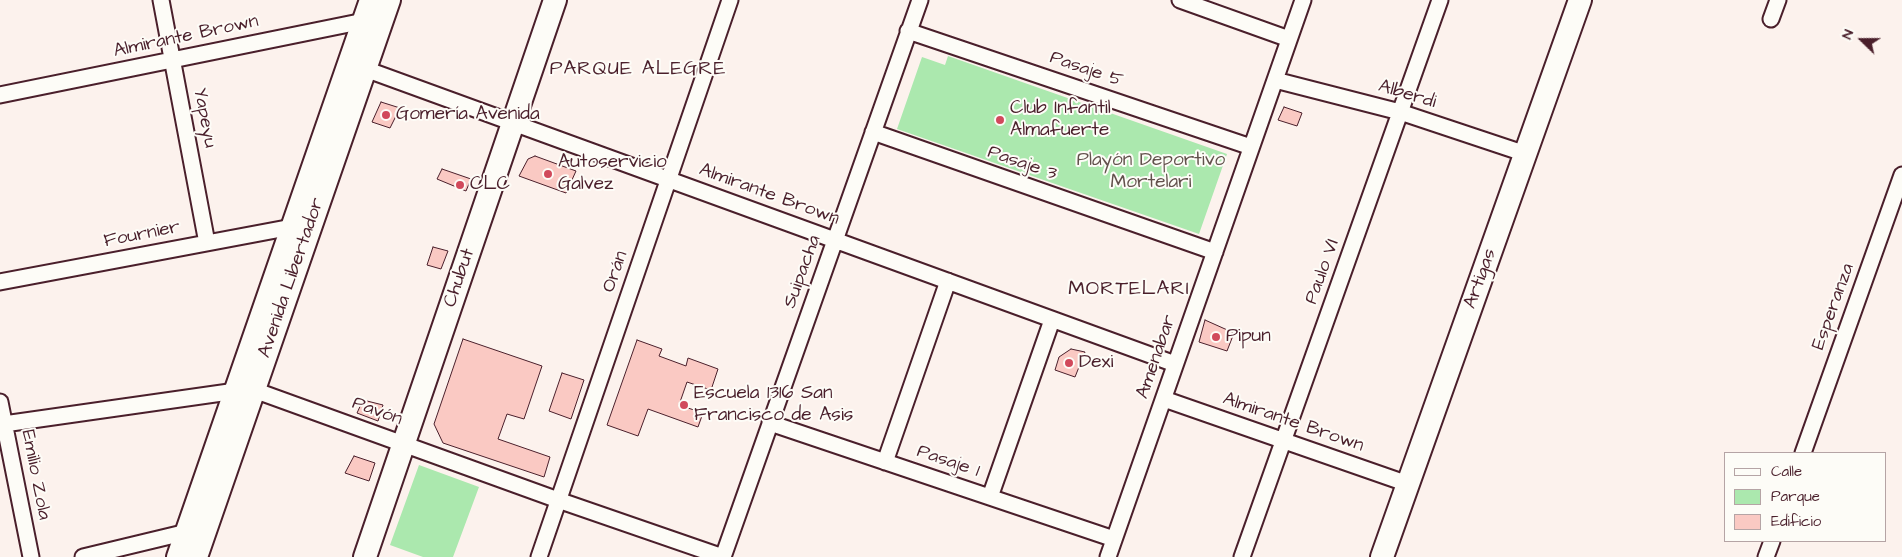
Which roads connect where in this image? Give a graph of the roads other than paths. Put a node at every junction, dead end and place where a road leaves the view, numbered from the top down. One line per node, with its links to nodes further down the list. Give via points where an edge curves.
1 (161, 0): 15 (street, Yapeyu)
2 (389, 0): 11 (street, Avenida Libertador)
3 (555, 0): 20 (street, Chubut)
4 (730, 0): 25 (street, Orán)
5 (920, 0): 13 (street, Suipacha)
6 (1180, 0): 14 (street)
7 (1303, 0): 14 (street, Amenabar)
8 (1440, 0): 19 (street, Paulo VI)
9 (1580, 0): 23 (street, Artigas)
10 (1778, 0): 12 (street)
11 (372, 16): 15 (street, Almirante Brown); 16 (street, Avenida Libertador)
12 (1771, 19)
13 (908, 31): 21 (street, Suipacha); 22 (street, Pasaje 5)
14 (1289, 39): 17 (street, Amenabar)
15 (173, 60): 18 (street, Almirante Brown); 28 (street, Yapeyu)
16 (357, 66): 20 (street, Almirante Brown); 26 (street, Avenida Libertador); 34 (street, Avenida Libertador)
17 (1276, 80): 19 (street, Alberdi); 22 (street, Amenabar)
18 (0, 95)
19 (1400, 112): 23 (street, Alberdi); 39 (street, Paulo VI)
20 (513, 123): 25 (street, Almirante Brown); 40 (street, Chubut)
21 (873, 132): 27 (street, Suipacha); 29 (street, Pasaje 3)
22 (1251, 147): 29 (street, Amenabar)
23 (1526, 154): 43 (street, Artigas)
24 (1902, 175): 41 (street, Esperanza)
25 (669, 180): 27 (street, Almirante Brown); 45 (street, Orán)
26 (292, 228): 28 (street, Fournier); 34 (street, Avenida Libertador)
27 (835, 240): 30 (street, Almirante Brown); 37 (street, Suipacha)
28 (208, 243): 31 (street, Fournier)
29 (1215, 252): 33 (street, Amenabar)
30 (948, 281): 32 (street, Almirante Brown); 42 (street)
31 (0, 282)
32 (1052, 320): 33 (street, Almirante Brown); 44 (street)
33 (1175, 364): 35 (street, Amenabar)
34 (245, 390): 38 (street, Pavón); 40 (street, Pavón); 46 (street, Avenida Libertador); 52 (street, Avenida Libertador)
35 (1164, 399): 39 (street, Almirante Brown); 47 (street, Amenabar)
36 (0, 402): 38 (street, Emilio Zola)
37 (770, 423): 42 (street, Pasaje 1); 55 (street, Suipacha)
38 (4, 424): 49 (street, Emilio Zola)
39 (1284, 441): 43 (street, Almirante Brown); 57 (street, Paulo VI)
40 (404, 443): 45 (street, Pavón); 53 (street, Chubut)
41 (1803, 452)
42 (885, 462): 44 (street, Pasaje 1)
43 (1408, 484): 58 (street, Artigas)
44 (990, 497): 47 (street, Pasaje 1)
45 (558, 500): 54 (street, Orán); 55 (street, Pavón)
46 (187, 532): 50 (street); 51 (street, Avenida Libertador)
47 (1114, 540): 56 (street, Amenabar)
48 (1772, 542): 59 (street)
49 (31, 557)
50 (83, 557)
51 (178, 557)
52 (196, 557)
53 (365, 557)
54 (539, 557)
55 (723, 557)
56 (1108, 557)
57 (1242, 557)
58 (1382, 557)
59 (1766, 557)

